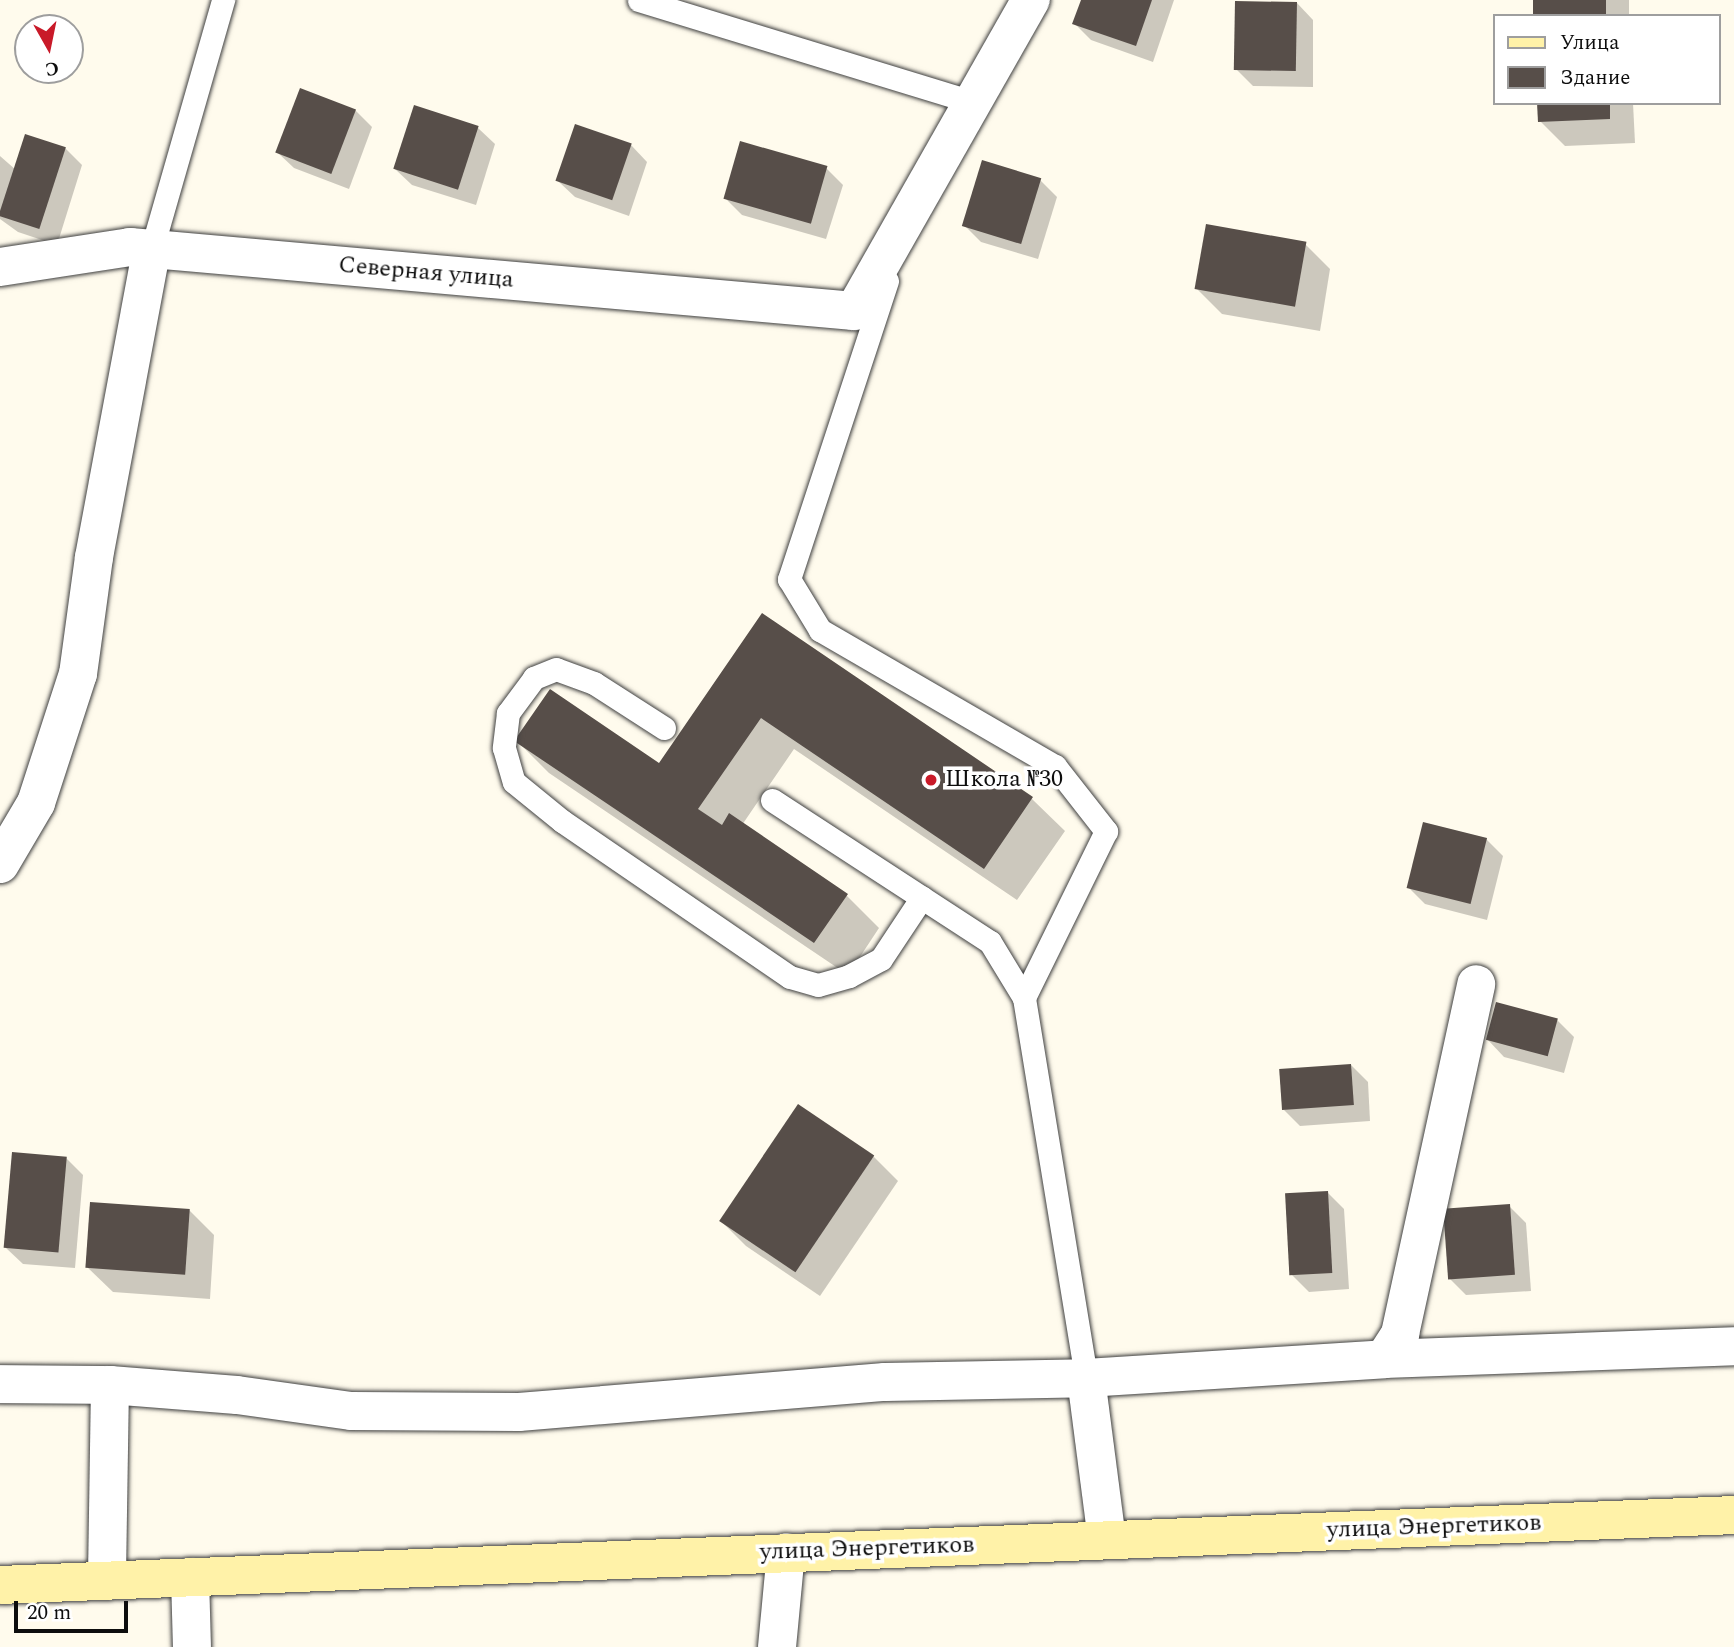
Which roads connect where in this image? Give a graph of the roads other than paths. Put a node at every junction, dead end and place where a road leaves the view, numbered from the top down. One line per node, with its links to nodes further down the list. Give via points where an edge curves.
1 (223, 0): 6 (lane)
2 (639, 0): 4 (lane)
3 (1031, 0): 4 (street)
4 (973, 102): 5 (street)
5 (907, 217): 6 (street, Северная улица, via 854,311); 13 (lane, via 789,579 820,630 1055,766 1107,831)
6 (152, 248): 7 (street, Северная улица, via 130,247); 10 (street, via 94,557 78,674 36,803)
7 (0, 267)
8 (664, 728): 11 (lane, via 594,683 556,669 534,678 508,713 504,748 514,782 562,821 790,978 818,985 849,976 881,959)
9 (772, 800): 11 (lane)
10 (0, 864)
11 (922, 897): 13 (lane, via 990,942)
12 (1476, 984): 15 (street, via 1400,1334)
13 (1024, 999): 16 (lane)
14 (1734, 1346): 15 (street)
15 (1384, 1359): 16 (street)
16 (1086, 1378): 18 (street, via 886,1382 519,1412 351,1411 237,1395); 20 (street)
17 (0, 1384): 18 (street)
18 (110, 1385): 23 (street)
19 (1734, 1515): 20 (street, улица Энергетиков)
20 (1107, 1540): 21 (street, улица Энергетиков)
21 (786, 1552): 22 (street, улица Энергетиков); 26 (street)
22 (190, 1577): 23 (street, улица Энергетиков); 25 (street)
23 (107, 1581): 24 (street, улица Энергетиков)
24 (0, 1585)
25 (192, 1647)
26 (777, 1647)

